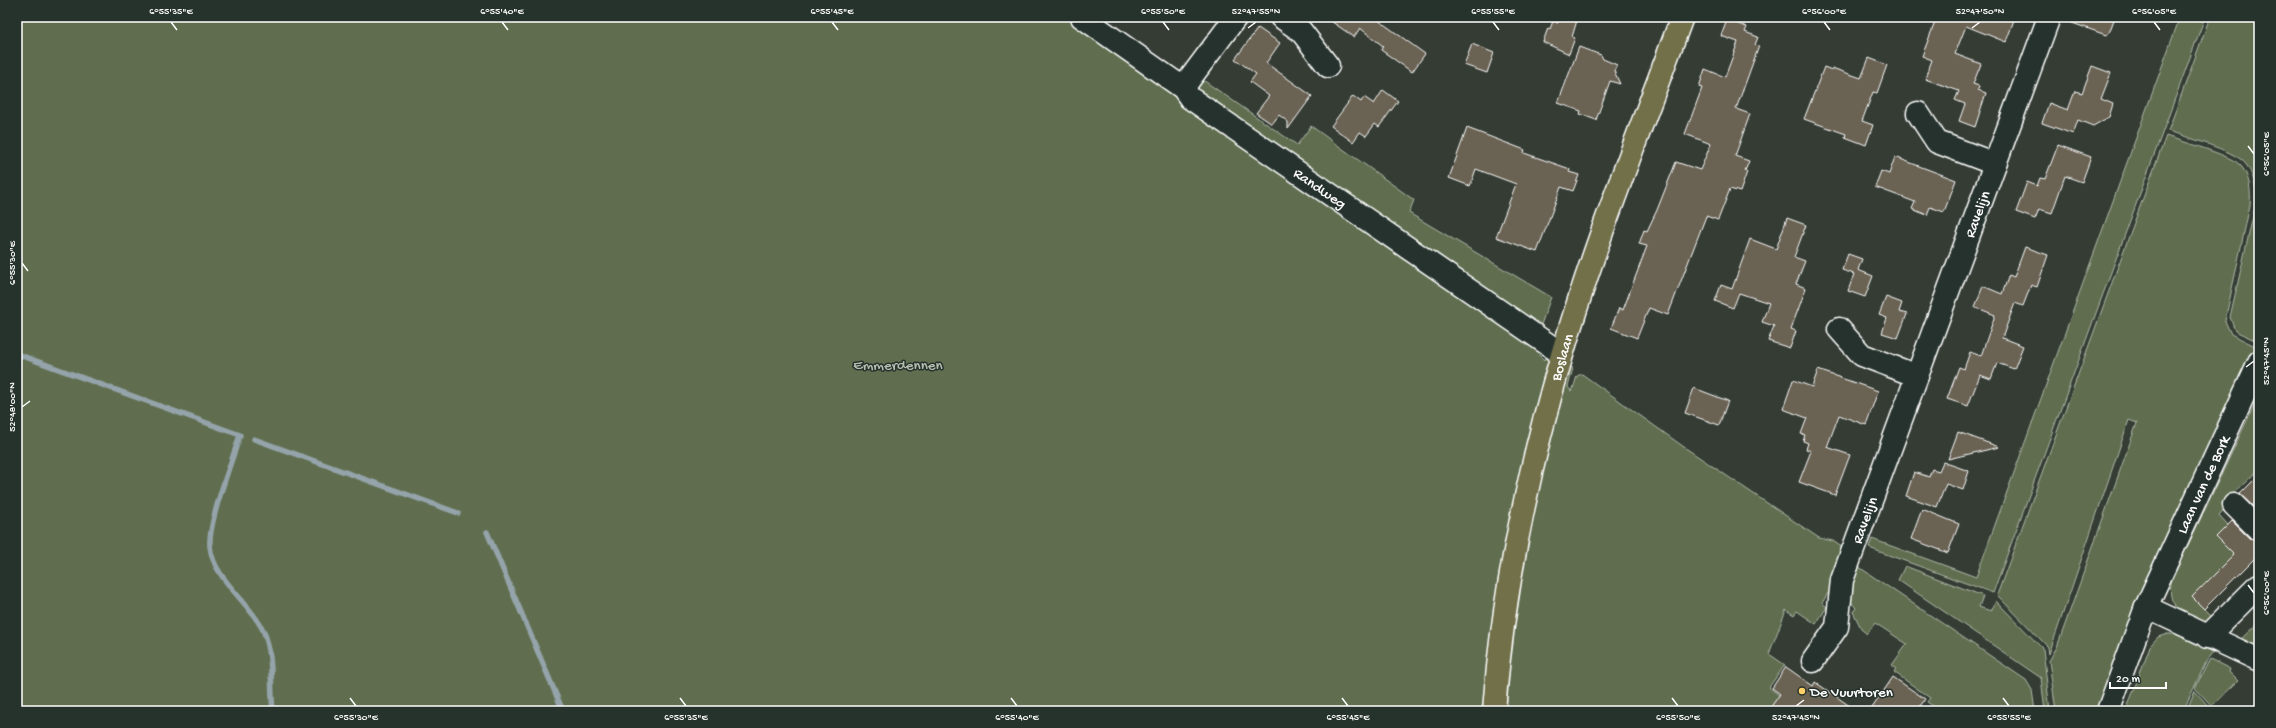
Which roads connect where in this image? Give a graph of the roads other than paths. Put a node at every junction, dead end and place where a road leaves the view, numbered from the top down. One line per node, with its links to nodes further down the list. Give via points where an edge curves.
1 (1082, 17): 7 (street, Randweg)
2 (1236, 17): 7 (street)
3 (1281, 17): 6 (street, via 1301,31)
4 (1682, 17): 11 (main road, Boslaan, via 1589,270)
5 (2049, 17): 9 (street, Ravelijn)
6 (1328, 66)
7 (1184, 88): 11 (street, Randweg, via 1190,98)
8 (1918, 113): 9 (street, via 1937,142)
9 (1995, 164): 13 (street, Ravelijn)
10 (1839, 329): 13 (street, via 1862,355)
11 (1562, 354): 21 (main road, Boslaan, via 1539,438 1511,564)
12 (2259, 362): 17 (street, Laan van de Bork)
13 (1917, 376): 20 (street, Ravelijn, via 1842,580 1837,627)
14 (2234, 505): 15 (street)
15 (2259, 530)
16 (2259, 585): 18 (street)
17 (2146, 607): 18 (street); 22 (street, Laan van de Bork)
18 (2207, 637): 19 (street)
19 (2259, 660)
20 (1813, 661)
21 (1494, 711)
22 (2108, 711)

